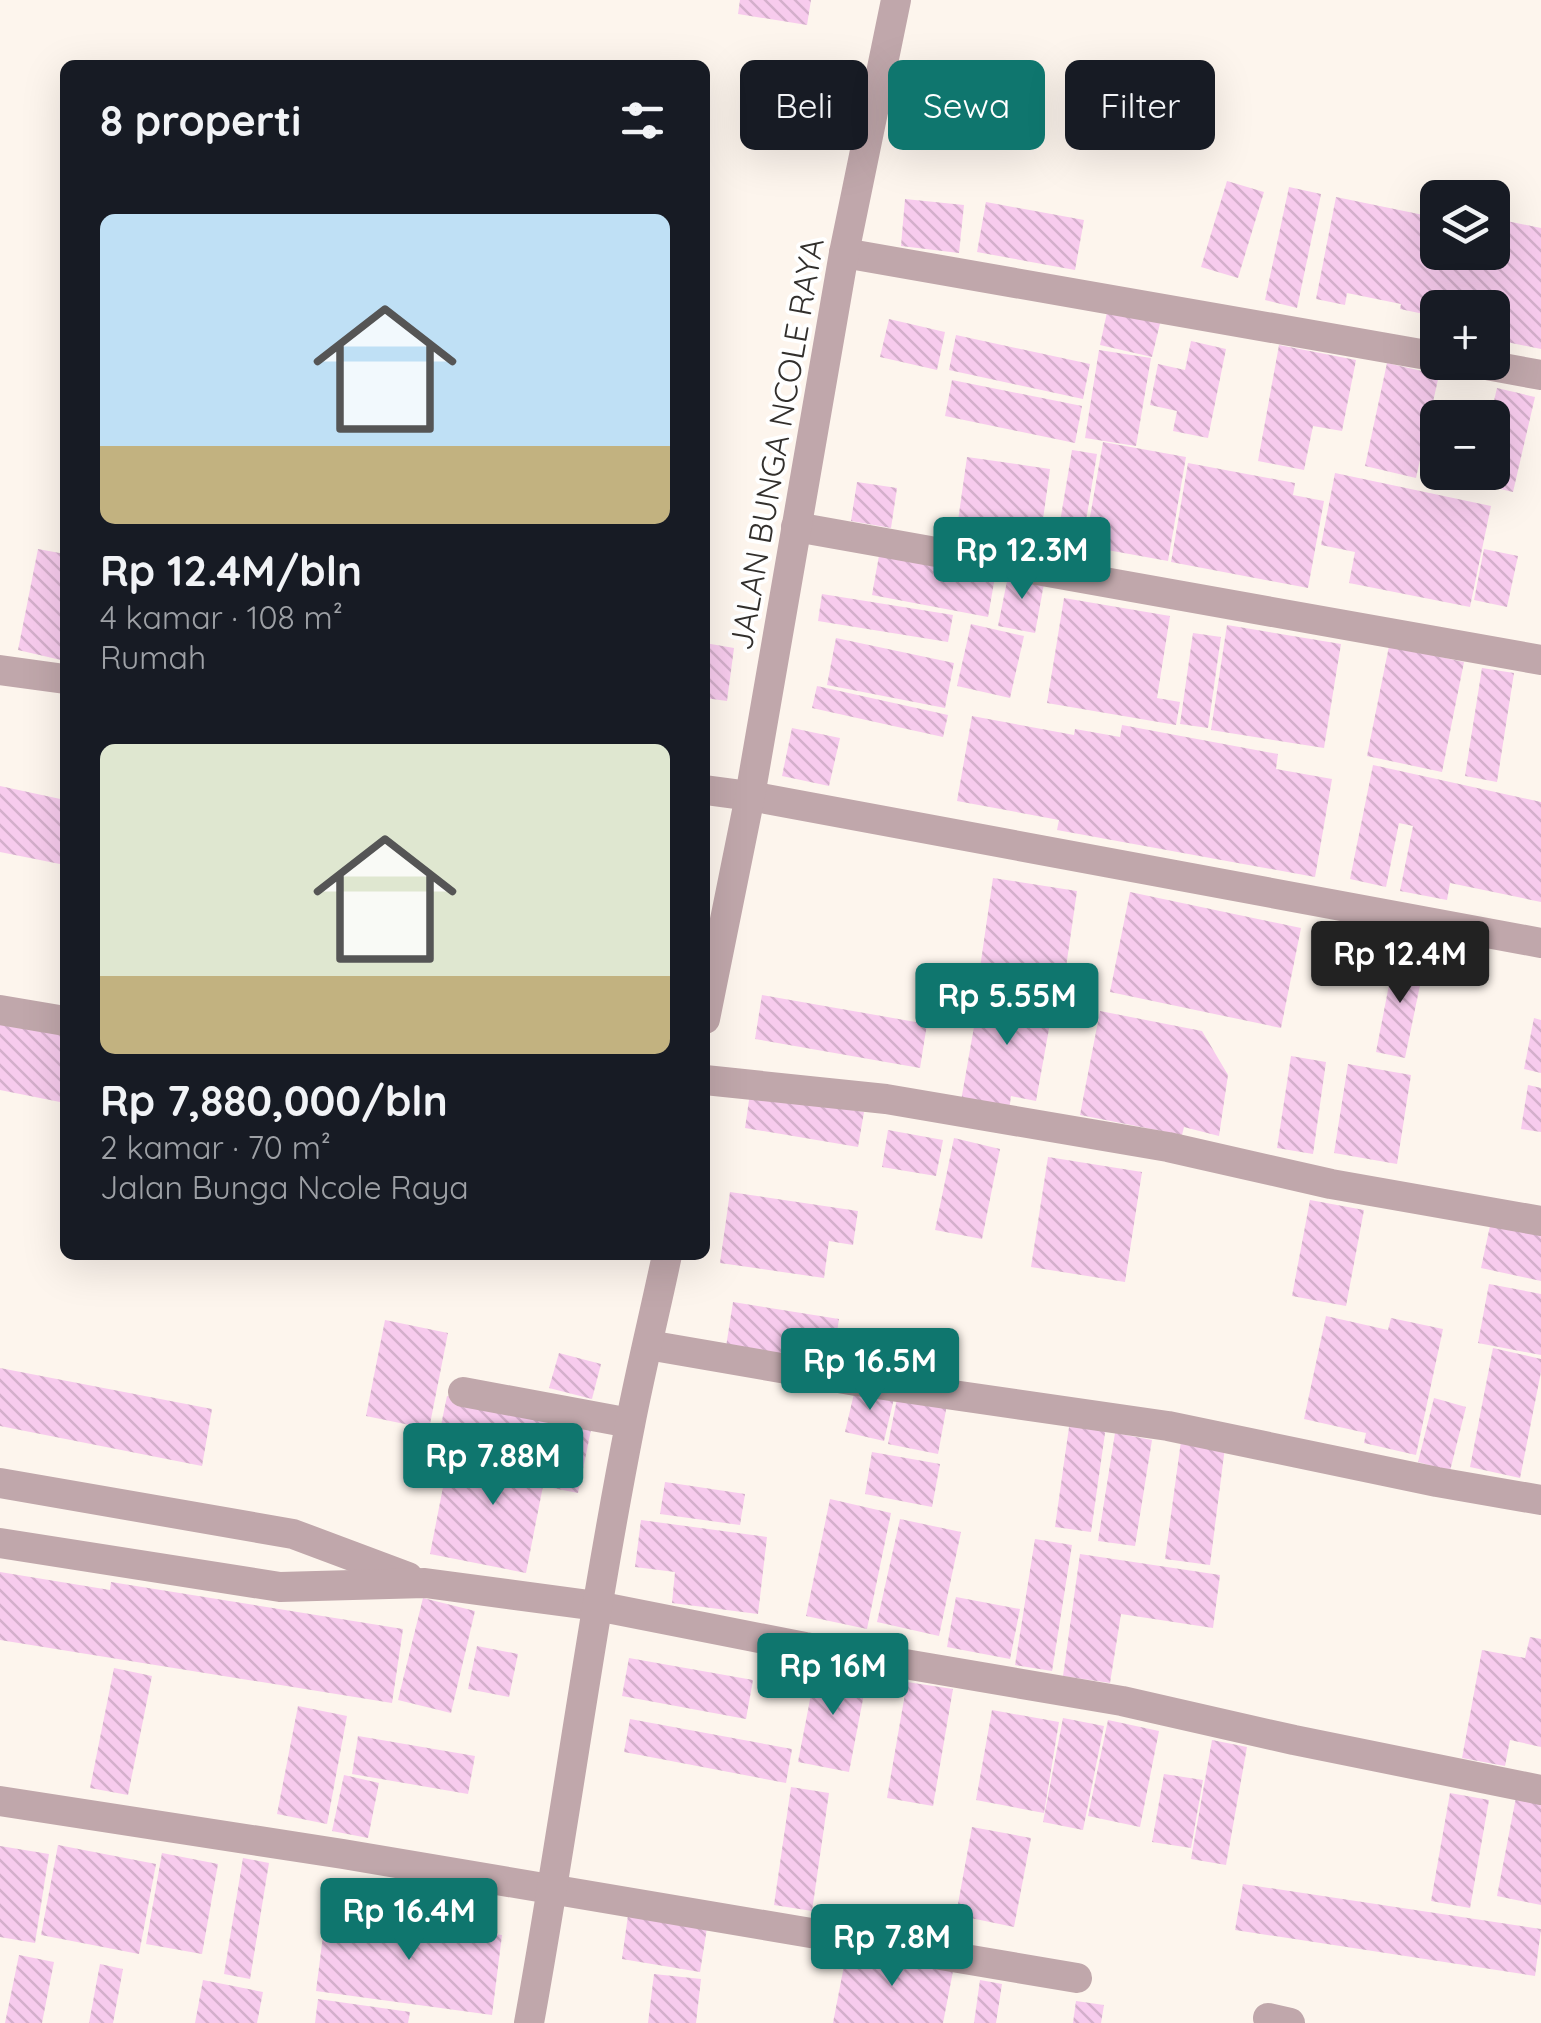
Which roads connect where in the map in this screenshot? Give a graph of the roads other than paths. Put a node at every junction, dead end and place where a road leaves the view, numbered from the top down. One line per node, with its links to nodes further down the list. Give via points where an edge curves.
1 (896, 0): 2 (street, JALAN BUNGA NCOLE RAYA)
2 (844, 253): 3 (street); 6 (street, JALAN BUNGA NCOLE RAYA)
3 (1420, 354)
4 (1510, 369): 5 (street)
5 (1541, 375)
6 (796, 528): 7 (street); 11 (street, JALAN BUNGA NCOLE RAYA)
7 (1541, 660)
8 (0, 670): 9 (street)
9 (60, 678)
10 (710, 791): 11 (street)
11 (750, 796): 12 (street); 13 (street, JALAN BUNGA NCOLE RAYA)
12 (1541, 943)
13 (710, 994)
14 (0, 1010): 15 (street)
15 (60, 1020)
16 (710, 1081): 17 (street, via 886,1099)
17 (1541, 1221)
18 (666, 1260): 19 (street)
19 (648, 1345): 21 (street); 23 (street, via 1168,1426)
20 (463, 1392): 21 (street)
21 (630, 1424): 26 (street)
22 (0, 1483): 25 (street, via 294,1534)
23 (1541, 1500)
24 (0, 1543): 25 (street, via 280,1587)
25 (425, 1583): 26 (street)
26 (597, 1606): 27 (street, via 1122,1701); 29 (street)
27 (1541, 1790)
28 (0, 1801): 29 (street)
29 (553, 1890): 30 (street); 31 (street)
30 (1077, 1978)
31 (529, 2023)

